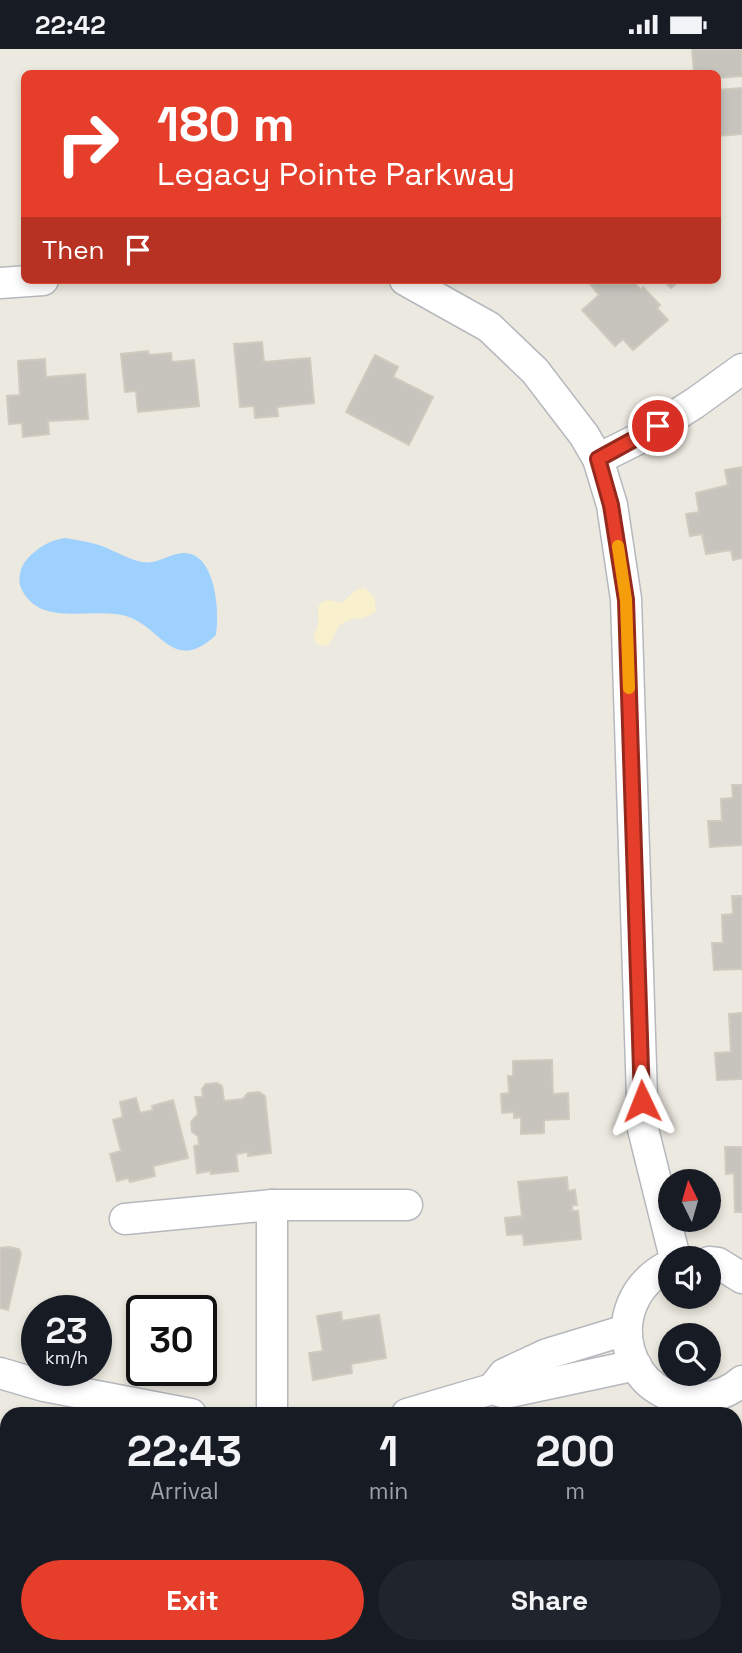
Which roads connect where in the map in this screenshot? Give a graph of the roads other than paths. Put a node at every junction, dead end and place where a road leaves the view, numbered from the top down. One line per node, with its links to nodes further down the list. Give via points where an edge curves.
1 (21, 282): 2 (street)
2 (0, 283)
3 (412, 284): 5 (street, via 489,327 536,371)
4 (742, 369): 5 (street, via 651,431)
5 (598, 459): 9 (street, via 611,505 626,600 643,1129)
6 (272, 1205): 7 (street); 8 (street); 21 (street)
7 (407, 1205)
8 (125, 1219)
9 (671, 1246)
10 (721, 1265): 12 (street)
11 (658, 1271): 13 (street, via 639,1288 629,1308)
12 (742, 1278)
13 (626, 1330): 14 (street); 15 (street)
14 (636, 1365): 15 (street); 18 (street)
15 (550, 1368): 22 (street, via 505,1393 492,1389)
16 (0, 1373): 20 (street)
17 (742, 1381): 19 (street)
18 (676, 1405): 19 (street, via 696,1399)
19 (714, 1405)
20 (116, 1407)
21 (272, 1407)
22 (431, 1407)

